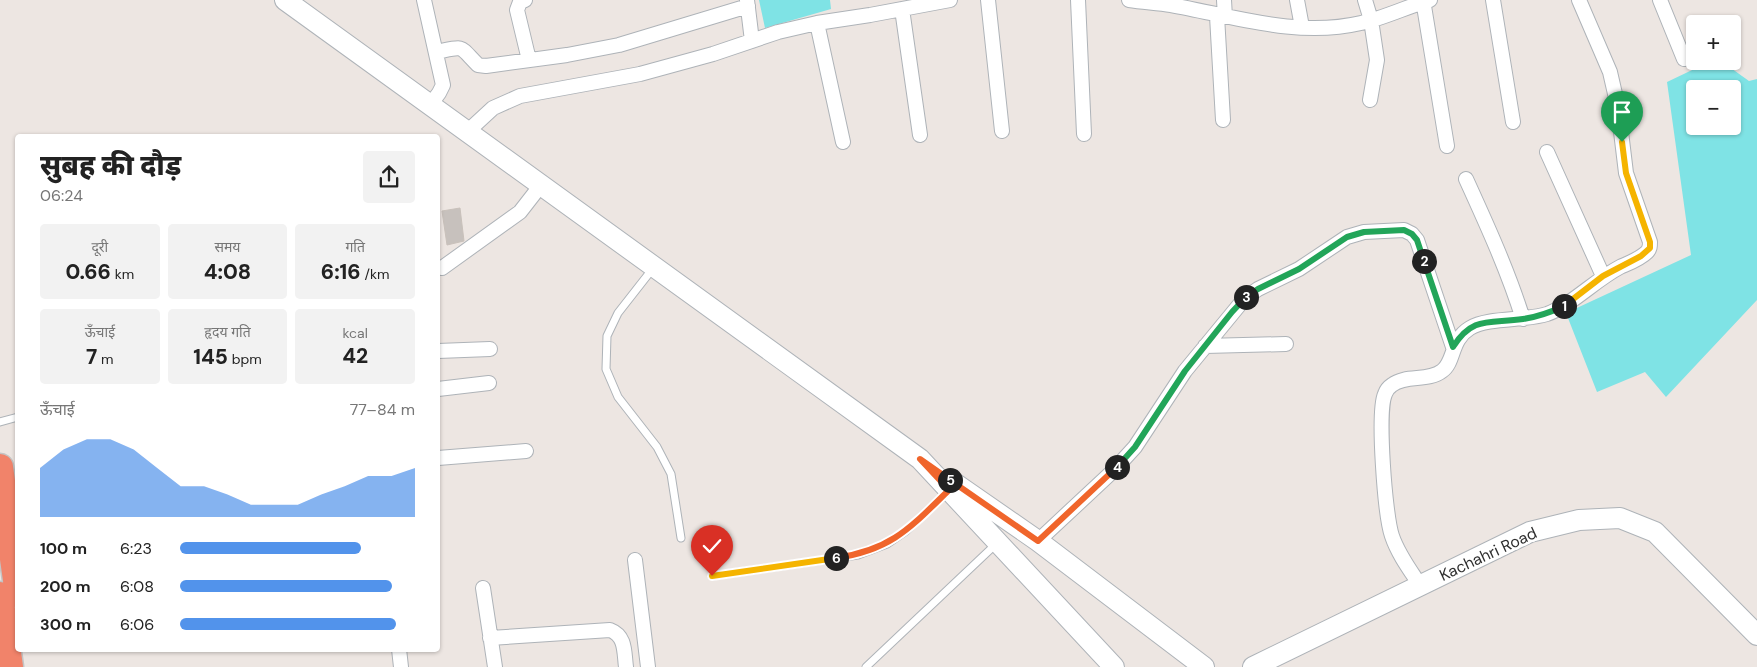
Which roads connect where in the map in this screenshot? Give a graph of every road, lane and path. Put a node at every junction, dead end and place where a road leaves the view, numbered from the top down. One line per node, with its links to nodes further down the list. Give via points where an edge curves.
1 (285, 0): 27 (street)
2 (424, 0): 23 (street)
3 (525, 0): 25 (street, via 520,2 517,10)
4 (950, 0): 17 (street)
5 (988, 0): 30 (street)
6 (1078, 0): 32 (street)
7 (1129, 0): 16 (street)
8 (1224, 0): 18 (street)
9 (1298, 0): 21 (street)
10 (1365, 0): 19 (street)
11 (1493, 0): 29 (street)
12 (1579, 0): 41 (street, via 1610,72 1626,173 1650,242 1646,252)
13 (1660, 0): 24 (street)
14 (1425, 1): 19 (street); 35 (street)
15 (747, 3): 22 (street); 25 (street, via 620,44)
16 (1171, 3): 18 (street)
17 (909, 5): 20 (street); 33 (street)
18 (1221, 16): 21 (street); 28 (street)
19 (1371, 20): 21 (street, via 1323,28); 26 (street, via 1377,60)
20 (817, 23): 22 (street); 34 (street)
21 (1302, 27)
22 (752, 41): 31 (street, via 640,74 520,96 493,108)
23 (436, 52): 25 (street, via 460,48 466,50 478,65 486,66); 27 (street, via 443,85)
24 (1684, 59)
25 (529, 60)
26 (1370, 100)
27 (430, 105): 31 (street)
28 (1223, 120)
29 (1513, 122)
30 (1002, 131)
31 (467, 132): 38 (street)
32 (1084, 134)
33 (920, 136)
34 (843, 142)
35 (1446, 146)
36 (1548, 152): 41 (street)
37 (1466, 179): 42 (street, via 1503,262)
38 (541, 186): 39 (street); 40 (street, via 520,212)
39 (654, 267): 54 (street); 57 (lane, via 618,312 607,336 606,369 618,397 657,447 671,474)
40 (442, 268)
41 (1603, 276): 42 (street, via 1565,305)
42 (1523, 319): 45 (street, via 1481,323 1469,328)
43 (1286, 344): 44 (street)
44 (1205, 346): 45 (street, via 1244,298 1299,269 1347,237 1364,232 1404,230 1417,240); 58 (street, via 1135,447 1114,471)
45 (1453, 347): 63 (street, via 1448,365 1442,371 1391,385 1383,400 1384,475 1392,536)
46 (490, 349): 47 (street)
47 (440, 351)
48 (489, 383): 49 (street)
49 (440, 388)
50 (15, 418): 51 (lane)
51 (0, 422)
52 (526, 451): 53 (street)
53 (440, 458)
54 (920, 459): 56 (street); 58 (street)
55 (0, 467): 61 (highway)
56 (949, 490): 59 (street); 62 (lane, via 906,531 887,544 858,555)
57 (681, 538)
58 (1038, 541): 78 (street)
59 (998, 542): 76 (lane); 77 (street)
60 (635, 560): 75 (street)
61 (15, 573)
62 (712, 576)
63 (1420, 585): 66 (street, Kachahri Road, via 1530,532 1580,520 1620,518 1655,532); 79 (street, Kachahri Road)
64 (483, 588): 67 (street)
65 (0, 595): 70 (highway)
66 (1757, 635)
67 (490, 638): 73 (street); 74 (street, via 610,630 622,639)
68 (26, 652): 71 (highway)
69 (399, 652): 72 (street)
70 (10, 667)
71 (28, 667)
72 (401, 667)
73 (495, 667)
74 (626, 667)
75 (648, 667)
76 (866, 667)
77 (1114, 667)
78 (1204, 667)
79 (1253, 667)

